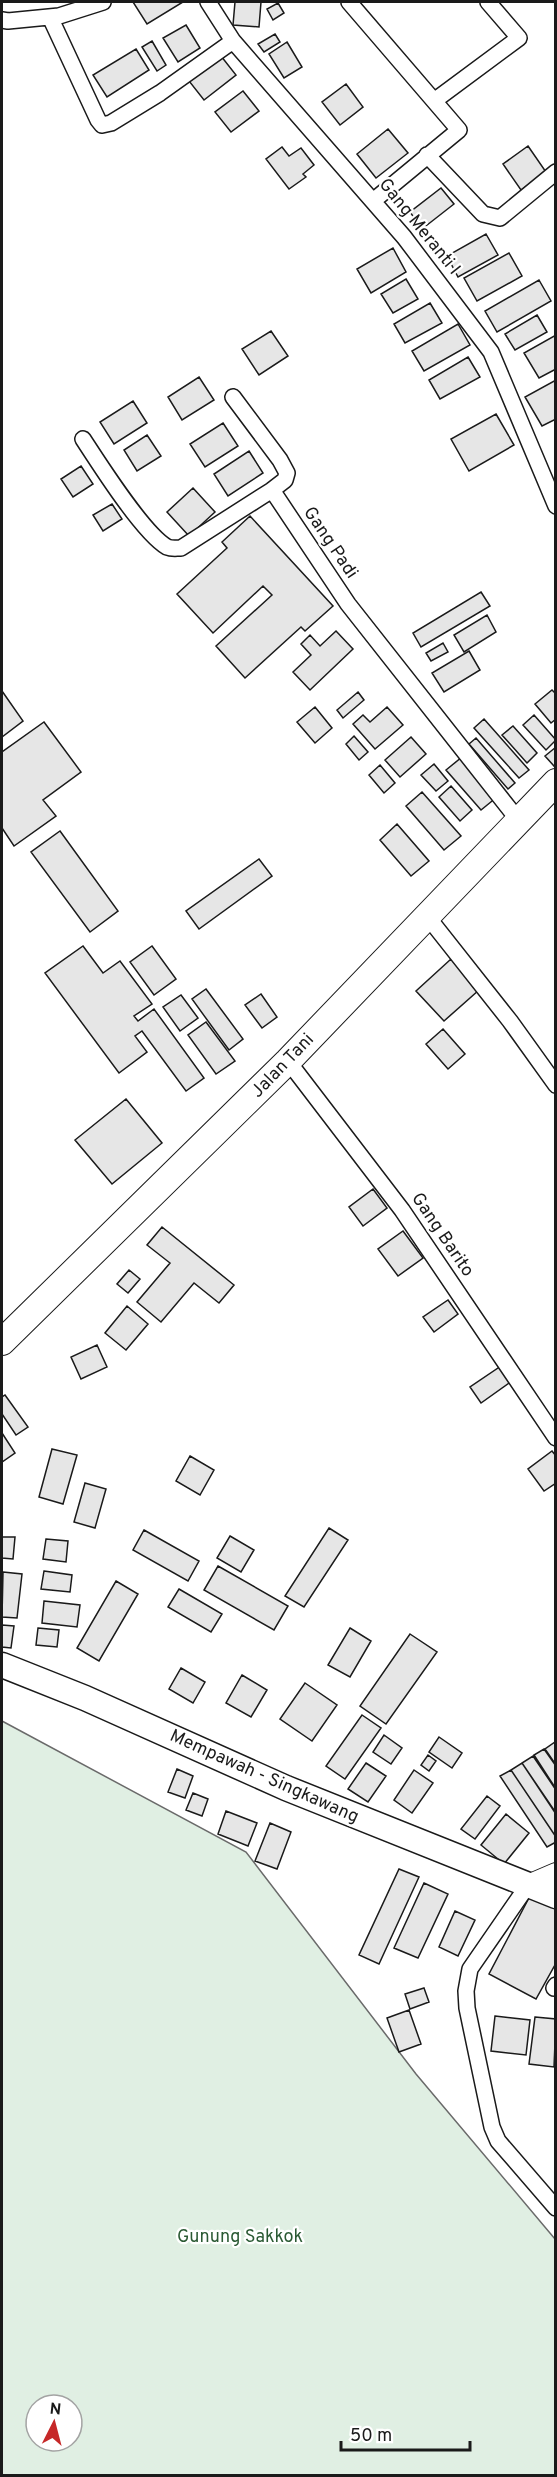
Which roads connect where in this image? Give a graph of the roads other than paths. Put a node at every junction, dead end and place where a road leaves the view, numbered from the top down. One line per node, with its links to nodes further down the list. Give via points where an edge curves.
1 (102, 2): 5 (street)
2 (208, 2): 7 (street, Gang Meranti I)
3 (349, 2): 8 (street)
4 (488, 2): 8 (street, via 519,38)
5 (50, 17): 6 (street); 7 (street, via 102,125 160,93)
6 (2, 20)
7 (233, 41): 11 (street, Gang Meranti I)
8 (434, 101): 9 (street, via 459,130)
9 (427, 155): 10 (street, via 483,214 495,218 506,214); 11 (street)
10 (555, 172)
11 (373, 201): 15 (street, Gang Meranti I, via 491,352)
12 (232, 397): 14 (street, via 287,473 285,480)
13 (83, 439): 14 (street, via 133,511 170,548 181,548)
14 (272, 490): 17 (street, Gang Padi, via 348,604)
15 (555, 506)
16 (555, 782): 17 (highway, Jalan Tani)
17 (519, 821): 18 (highway, Jalan Tani)
18 (427, 916): 19 (highway, Jalan Tani); 20 (street)
19 (288, 1061): 21 (highway, Jalan Tani); 22 (street, Gang Barito, via 402,1210)
20 (555, 1085)
21 (2, 1342)
22 (555, 1438)
23 (2, 1665): 25 (main road, Mempawah - Singkawang, via 295,1792)
24 (555, 1873): 25 (street)
25 (528, 1885): 26 (main road, Mempawah - Singkawang); 27 (street, via 470,1969 467,2008 498,2141)
26 (555, 1896)
27 (555, 2208)

